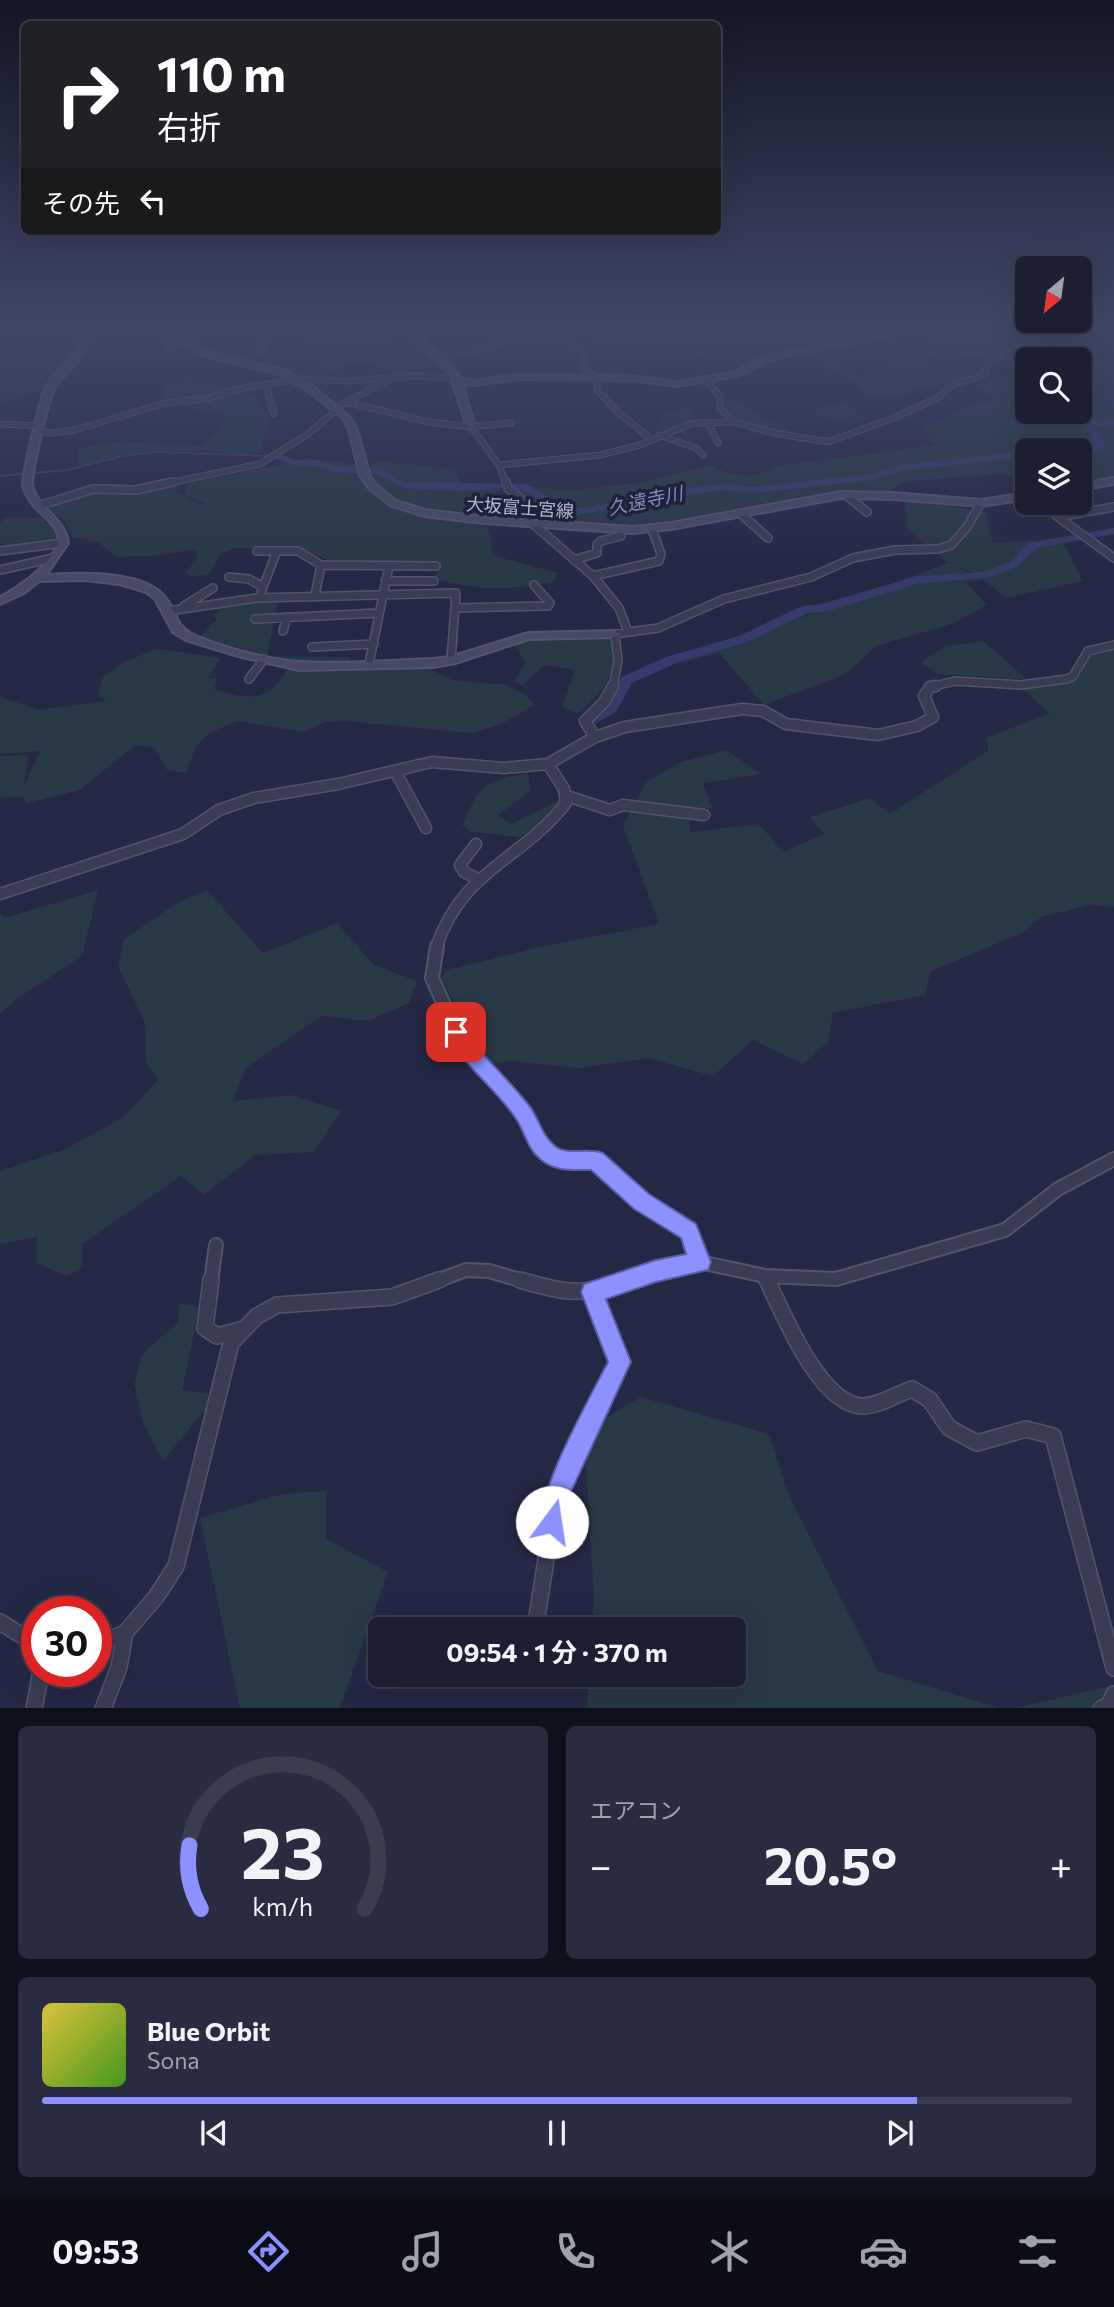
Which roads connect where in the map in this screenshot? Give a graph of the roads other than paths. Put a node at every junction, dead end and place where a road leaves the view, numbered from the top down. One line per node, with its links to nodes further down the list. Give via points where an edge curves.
1 (45, 405): 18 (street)
2 (159, 405): 18 (street, via 75,430 52,433)
3 (271, 405): 12 (street)
4 (332, 405): 11 (street, 大坂富士宮線)
5 (342, 405): 11 (street)
6 (357, 405): 17 (street)
7 (464, 405): 17 (street)
8 (612, 405): 20 (street)
9 (720, 405): 14 (street)
10 (922, 405): 14 (street, via 838,439 817,441)
11 (337, 408): 29 (street, via 308,435 260,464 136,490 93,489); 34 (street, 大坂富士宮線, via 353,430 364,473 382,496 408,509 446,517)
12 (274, 414)
13 (708, 422): 14 (street); 19 (street); 21 (street)
14 (734, 422)
15 (0, 424): 18 (street)
16 (511, 424): 17 (street)
17 (471, 427): 23 (street)
18 (39, 428): 29 (street, via 28,488)
19 (659, 435): 20 (street); 22 (street)
20 (651, 439): 23 (street, via 582,459)
21 (718, 443)
22 (703, 455)
23 (499, 465): 34 (street)
24 (1114, 481): 25 (street)
25 (1092, 485)
26 (846, 495): 28 (street, 大坂富士宮線); 31 (street); 32 (street, 大坂富士宮線)
27 (1015, 498): 28 (street, 大坂富士宮線)
28 (981, 503): 67 (street, via 951,545 853,558 811,577 724,599 658,628)
29 (38, 506): 38 (street, via 62,532)
30 (1114, 507): 33 (street)
31 (867, 512)
32 (740, 513): 35 (street, 大坂富士宮線); 37 (street)
33 (1058, 517): 43 (street)
34 (532, 523): 36 (street, 大坂富士宮線); 44 (street)
35 (652, 528): 36 (street, 大坂富士宮線); 49 (street, via 662,554 659,561)
36 (621, 535): 44 (street, via 598,542 597,553)
37 (768, 538)
38 (63, 543): 39 (street); 42 (street)
39 (0, 551)
40 (257, 551): 41 (street)
41 (276, 553): 45 (street, via 298,551); 55 (street)
42 (53, 558): 48 (street); 51 (street)
43 (1114, 558)
44 (574, 560): 49 (street)
45 (321, 565): 46 (street); 58 (street)
46 (389, 566): 47 (street); 52 (street)
47 (436, 566)
48 (0, 570)
49 (593, 576): 67 (street, via 618,608)
50 (229, 577): 55 (street, via 249,579)
51 (40, 578): 60 (street); 62 (street, via 135,583 149,588)
52 (385, 581): 53 (street); 57 (street)
53 (434, 581)
54 (534, 585): 61 (street, via 548,606)
55 (263, 587): 59 (street)
56 (213, 588): 62 (street)
57 (382, 594): 58 (street); 61 (street, via 456,593); 63 (street)
58 (314, 595): 59 (street)
59 (259, 598): 62 (street)
60 (0, 601)
61 (456, 608): 73 (street)
62 (172, 611): 72 (street, via 173,625 188,637)
63 (379, 613): 64 (street); 69 (street)
64 (287, 617): 65 (street); 66 (street)
65 (256, 619)
66 (283, 631)
67 (628, 632): 68 (street)
68 (615, 634): 73 (street, via 528,636); 76 (street, via 620,668 604,703 585,721)
69 (374, 644): 71 (street); 74 (street)
70 (1114, 645): 76 (street, via 1088,651 1067,679 1021,685 955,681 930,687 924,696 933,717 890,733 814,729 743,709 625,727)
71 (312, 647)
72 (264, 659): 74 (street, via 299,666); 75 (street)
73 (451, 660): 74 (street)
74 (369, 664)
75 (249, 679)
76 (595, 737): 77 (street)
77 (548, 764): 78 (street, via 504,768 432,762); 79 (street)
78 (395, 771): 81 (street); 84 (street, via 254,798 219,810 183,834)
79 (567, 796): 80 (street, via 610,810 623,805); 83 (street, via 548,826)
80 (704, 814)
81 (426, 828)
82 (476, 844): 83 (street, via 460,865)
83 (478, 879): 87 (street, via 448,919 433,959 435,989 462,1045 524,1114 547,1153 560,1160 595,1160 642,1201 689,1231)
84 (0, 894)
85 (1114, 1159): 88 (street, via 1058,1189 1005,1230 836,1279)
86 (216, 1245): 90 (street, via 205,1328 217,1336)
87 (700, 1262): 88 (street); 89 (street)
88 (765, 1276): 96 (street, via 818,1376 846,1403 861,1406 912,1389 930,1400 949,1428 977,1443 1026,1429 1053,1436)
89 (592, 1292): 90 (street, via 564,1292 489,1271 466,1270 392,1297 277,1305); 91 (street, via 620,1362 556,1497)
90 (245, 1329): 93 (street, via 230,1343 224,1363 176,1566)
91 (537, 1617)
92 (0, 1622): 94 (street)
93 (125, 1633): 95 (street); 100 (street, via 119,1667)
94 (21, 1635)
95 (112, 1639)
96 (1114, 1668)
97 (38, 1687): 99 (street)
98 (1114, 1693): 101 (street, via 1110,1705)
99 (34, 1708)
100 (103, 1708)
101 (1103, 1708)

